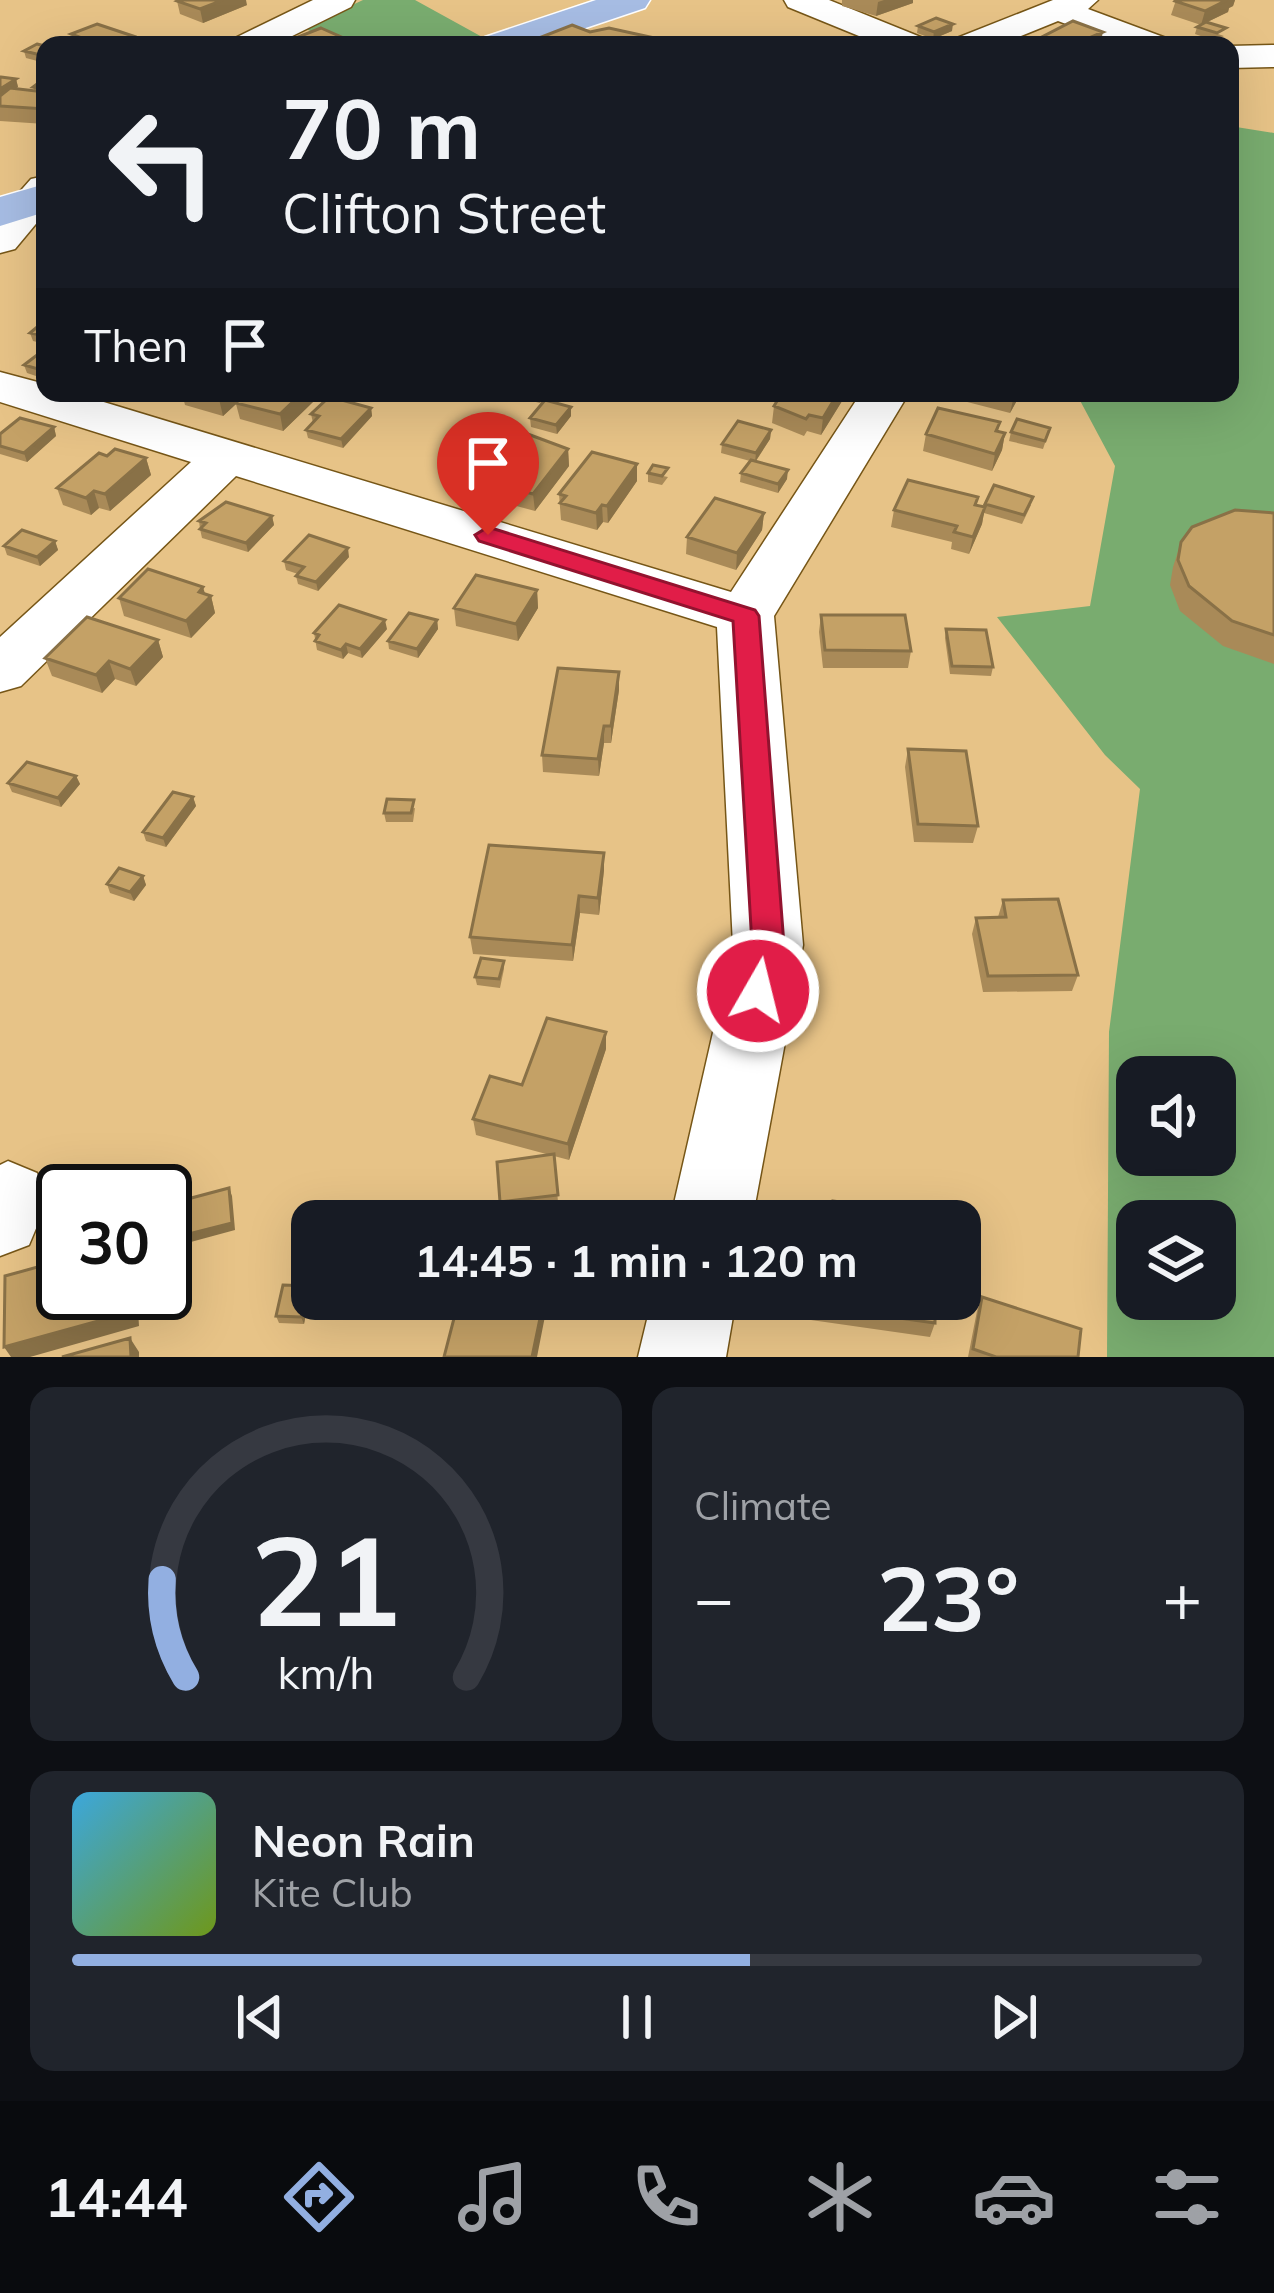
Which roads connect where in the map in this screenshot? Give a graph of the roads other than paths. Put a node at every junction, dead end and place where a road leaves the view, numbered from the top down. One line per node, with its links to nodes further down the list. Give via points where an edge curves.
1 (339, 0): 5 (street)
2 (632, 0): 6 (main road)
3 (800, 0): 7 (street)
4 (1070, 5): 8 (street); 9 (street)
5 (265, 36)
6 (525, 36)
7 (889, 36)
8 (992, 36)
9 (1135, 36)
10 (1274, 56): 11 (street)
11 (1239, 57)
12 (31, 199): 13 (street)
13 (0, 240)
14 (0, 386): 15 (street)
15 (36, 397)
16 (54, 402): 18 (street)
17 (880, 402): 19 (street)
18 (230, 454): 19 (street); 20 (street)
19 (746, 616): 21 (street, via 768,945)
20 (0, 671)
21 (715, 1200)
22 (690, 1320): 23 (street)
23 (682, 1357)

